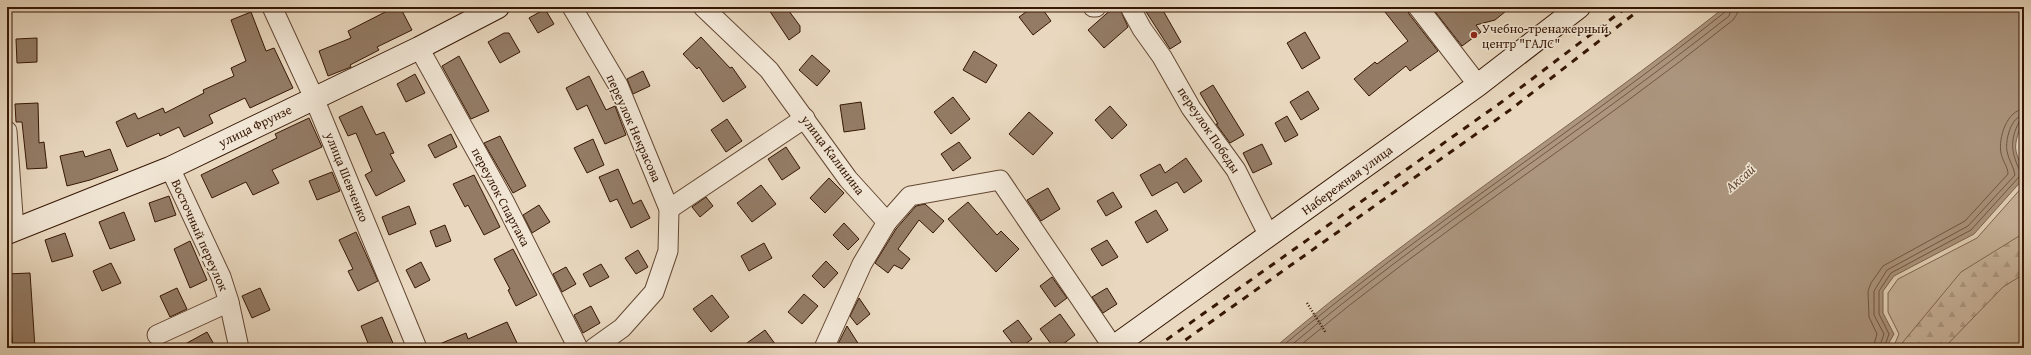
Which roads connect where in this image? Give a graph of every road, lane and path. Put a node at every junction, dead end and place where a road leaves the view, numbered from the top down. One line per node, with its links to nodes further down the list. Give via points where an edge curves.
1 (272, 7): 10 (street, улица Шевченко)
2 (498, 7): 8 (street, улица Фрунзе)
3 (572, 7): 14 (street, переулок Некрасова, via 618,85)
4 (703, 7): 11 (street, улица Калинина, via 769,70)
5 (1130, 7): 17 (street, переулок Победы, via 1191,108 1236,170)
6 (1418, 7): 9 (street)
7 (1579, 7): 9 (street, Набережная улица)
8 (419, 48): 10 (street, улица Фрунзе); 24 (street, переулок Спартака, via 504,201)
9 (1478, 85): 17 (street, Набережная улица)
10 (314, 98): 13 (street, улица Фрунзе); 23 (street, улица Шевченко)
11 (805, 118): 14 (street); 15 (street, улица Калинина, via 848,179)
12 (7, 131): 16 (street)
13 (170, 168): 16 (street, улица Фрунзе); 18 (street, Восточный переулок, via 221,277)
14 (669, 209): 25 (street, via 668,251 654,292 622,328)
15 (887, 222): 26 (street, via 862,264); 27 (street, via 910,196 1000,180)
16 (11, 231)
17 (1269, 236): 27 (street, Набережная улица)
18 (229, 302): 21 (street, Восточный переулок); 22 (street, Восточный переулок)
19 (1307, 303): 20 (path)
20 (1326, 333)
21 (157, 335)
22 (239, 348)
23 (418, 348)
24 (578, 348)
25 (594, 348)
26 (824, 348)
27 (1112, 348)

